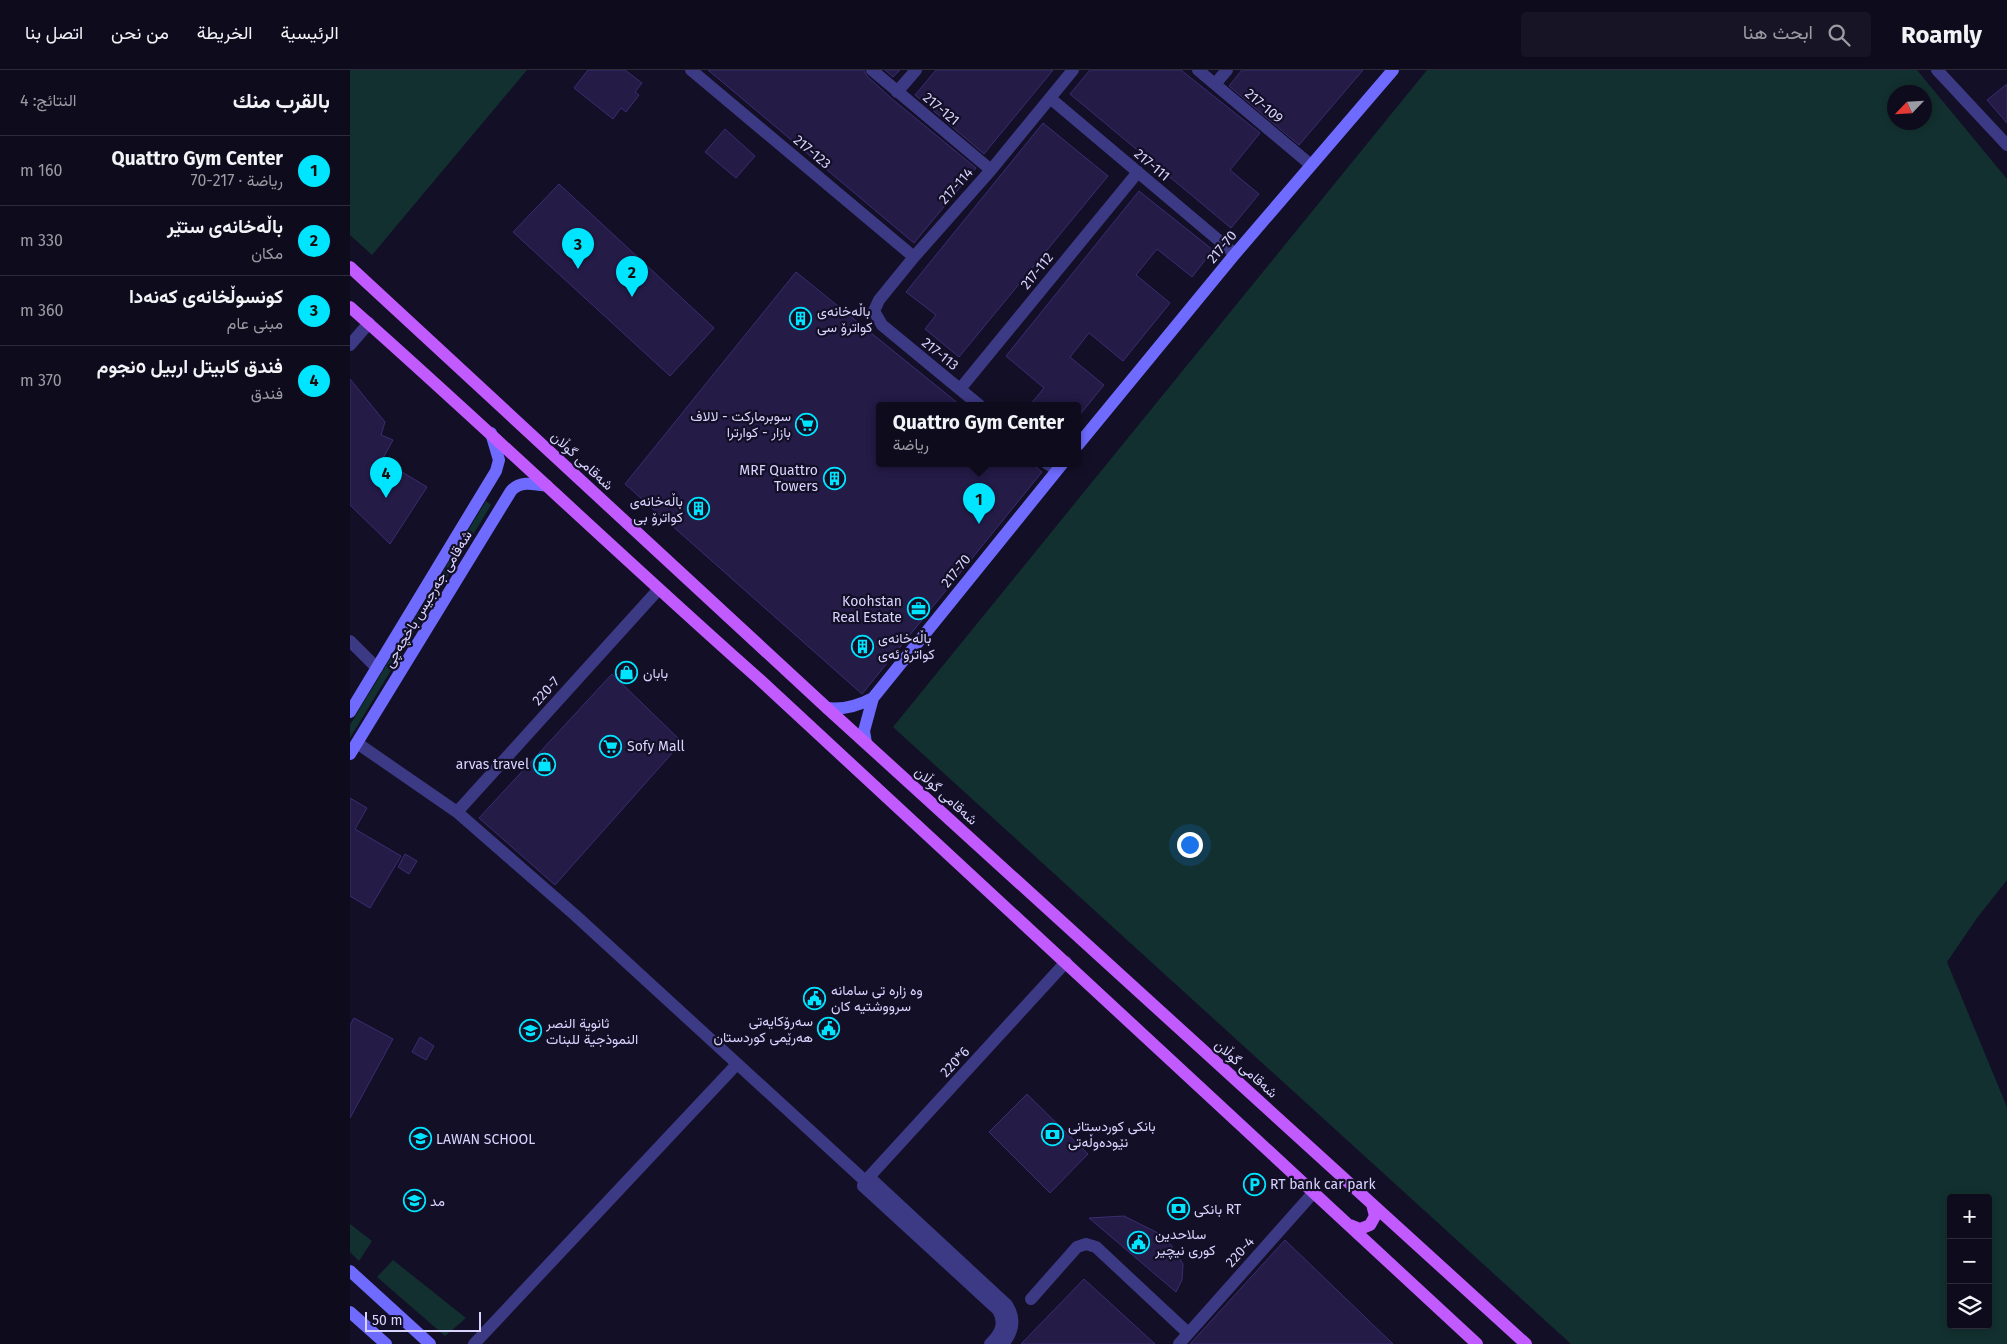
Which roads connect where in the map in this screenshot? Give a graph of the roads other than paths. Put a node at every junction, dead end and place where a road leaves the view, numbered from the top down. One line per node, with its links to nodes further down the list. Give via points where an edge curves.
1 (691, 70): 17 (street, 217-123)
2 (872, 70): 10 (street, 217-121)
3 (916, 70): 10 (street)
4 (1073, 70): 11 (street, 217-114)
5 (1198, 70): 9 (street, 217-109)
6 (1227, 70): 9 (street)
7 (1393, 70): 13 (street, 217-70)
8 (1937, 70): 12 (street)
9 (1215, 84): 13 (street, 217-109)
10 (897, 92): 14 (street, 217-121)
11 (1050, 98): 14 (street, 217-114); 15 (street, 217-111)
12 (2007, 145)
13 (1311, 165): 16 (street, 217-70)
14 (991, 170): 17 (street, 217-114)
15 (1138, 172): 16 (street, 217-111); 23 (street, 217-112)
16 (1235, 254): 26 (street, 217-70)
17 (914, 257): 21 (street, 217-114, via 879,300 874,311)
18 (350, 267): 35 (main road, شەقامی گوڵان)
19 (350, 307): 20 (main road)
20 (369, 323): 22 (street); 25 (main road)
21 (882, 326): 23 (street, 217-113)
22 (350, 345)
23 (960, 389): 24 (street, 217-113)
24 (975, 402)
25 (490, 433): 28 (main road); 29 (street, شەقامی جەرجیس باخچەچی, via 499,463)
26 (1081, 441)
27 (1053, 467): 34 (street, 217-70)
28 (547, 486): 30 (street, شەقامی جەرجیس باخچەچی, via 515,486); 31 (main road)
29 (478, 501): 30 (street, via 484,495 494,494 498,502); 33 (street, شەقامی جەرجیس باخچەچی)
30 (497, 514): 38 (street, شەقامی جەرجیس باخچەچی)
31 (658, 590): 39 (street, 220-7); 40 (main road)
32 (350, 641): 33 (street)
33 (377, 668): 36 (street, شەقامی جەرجیس باخچەچی)
34 (873, 698): 35 (street, 217-70, via 845,709); 37 (street, 217-70, via 864,731)
35 (827, 708): 37 (main road, شەقامی گوڵان)
36 (350, 712)
37 (866, 743): 44 (main road, شەقامی گوڵان)
38 (353, 749): 39 (street)
39 (457, 812): 41 (street)
40 (1066, 962): 42 (street, 220*6); 43 (main road)
41 (737, 1064): 42 (street); 52 (street)
42 (865, 1181): 53 (street, via 998,1310 1002,1326); 54 (street, via 1007,1305 1012,1328)
43 (1314, 1192): 45 (main road); 49 (street, 220-4)
44 (1369, 1202): 45 (main road, via 1376,1216 1370,1225 1360,1229); 57 (main road, شەقامی گوڵان)
45 (1350, 1225): 56 (main road)
46 (350, 1271): 51 (street)
47 (1032, 1299): 49 (street, via 1077,1247 1086,1244 1096,1247)
48 (350, 1312): 50 (street)
49 (1188, 1333): 55 (street, 220-4)
50 (386, 1344)
51 (430, 1344)
52 (474, 1344)
53 (990, 1344)
54 (1003, 1344)
55 (1179, 1344)
56 (1477, 1344)
57 (1526, 1344)

